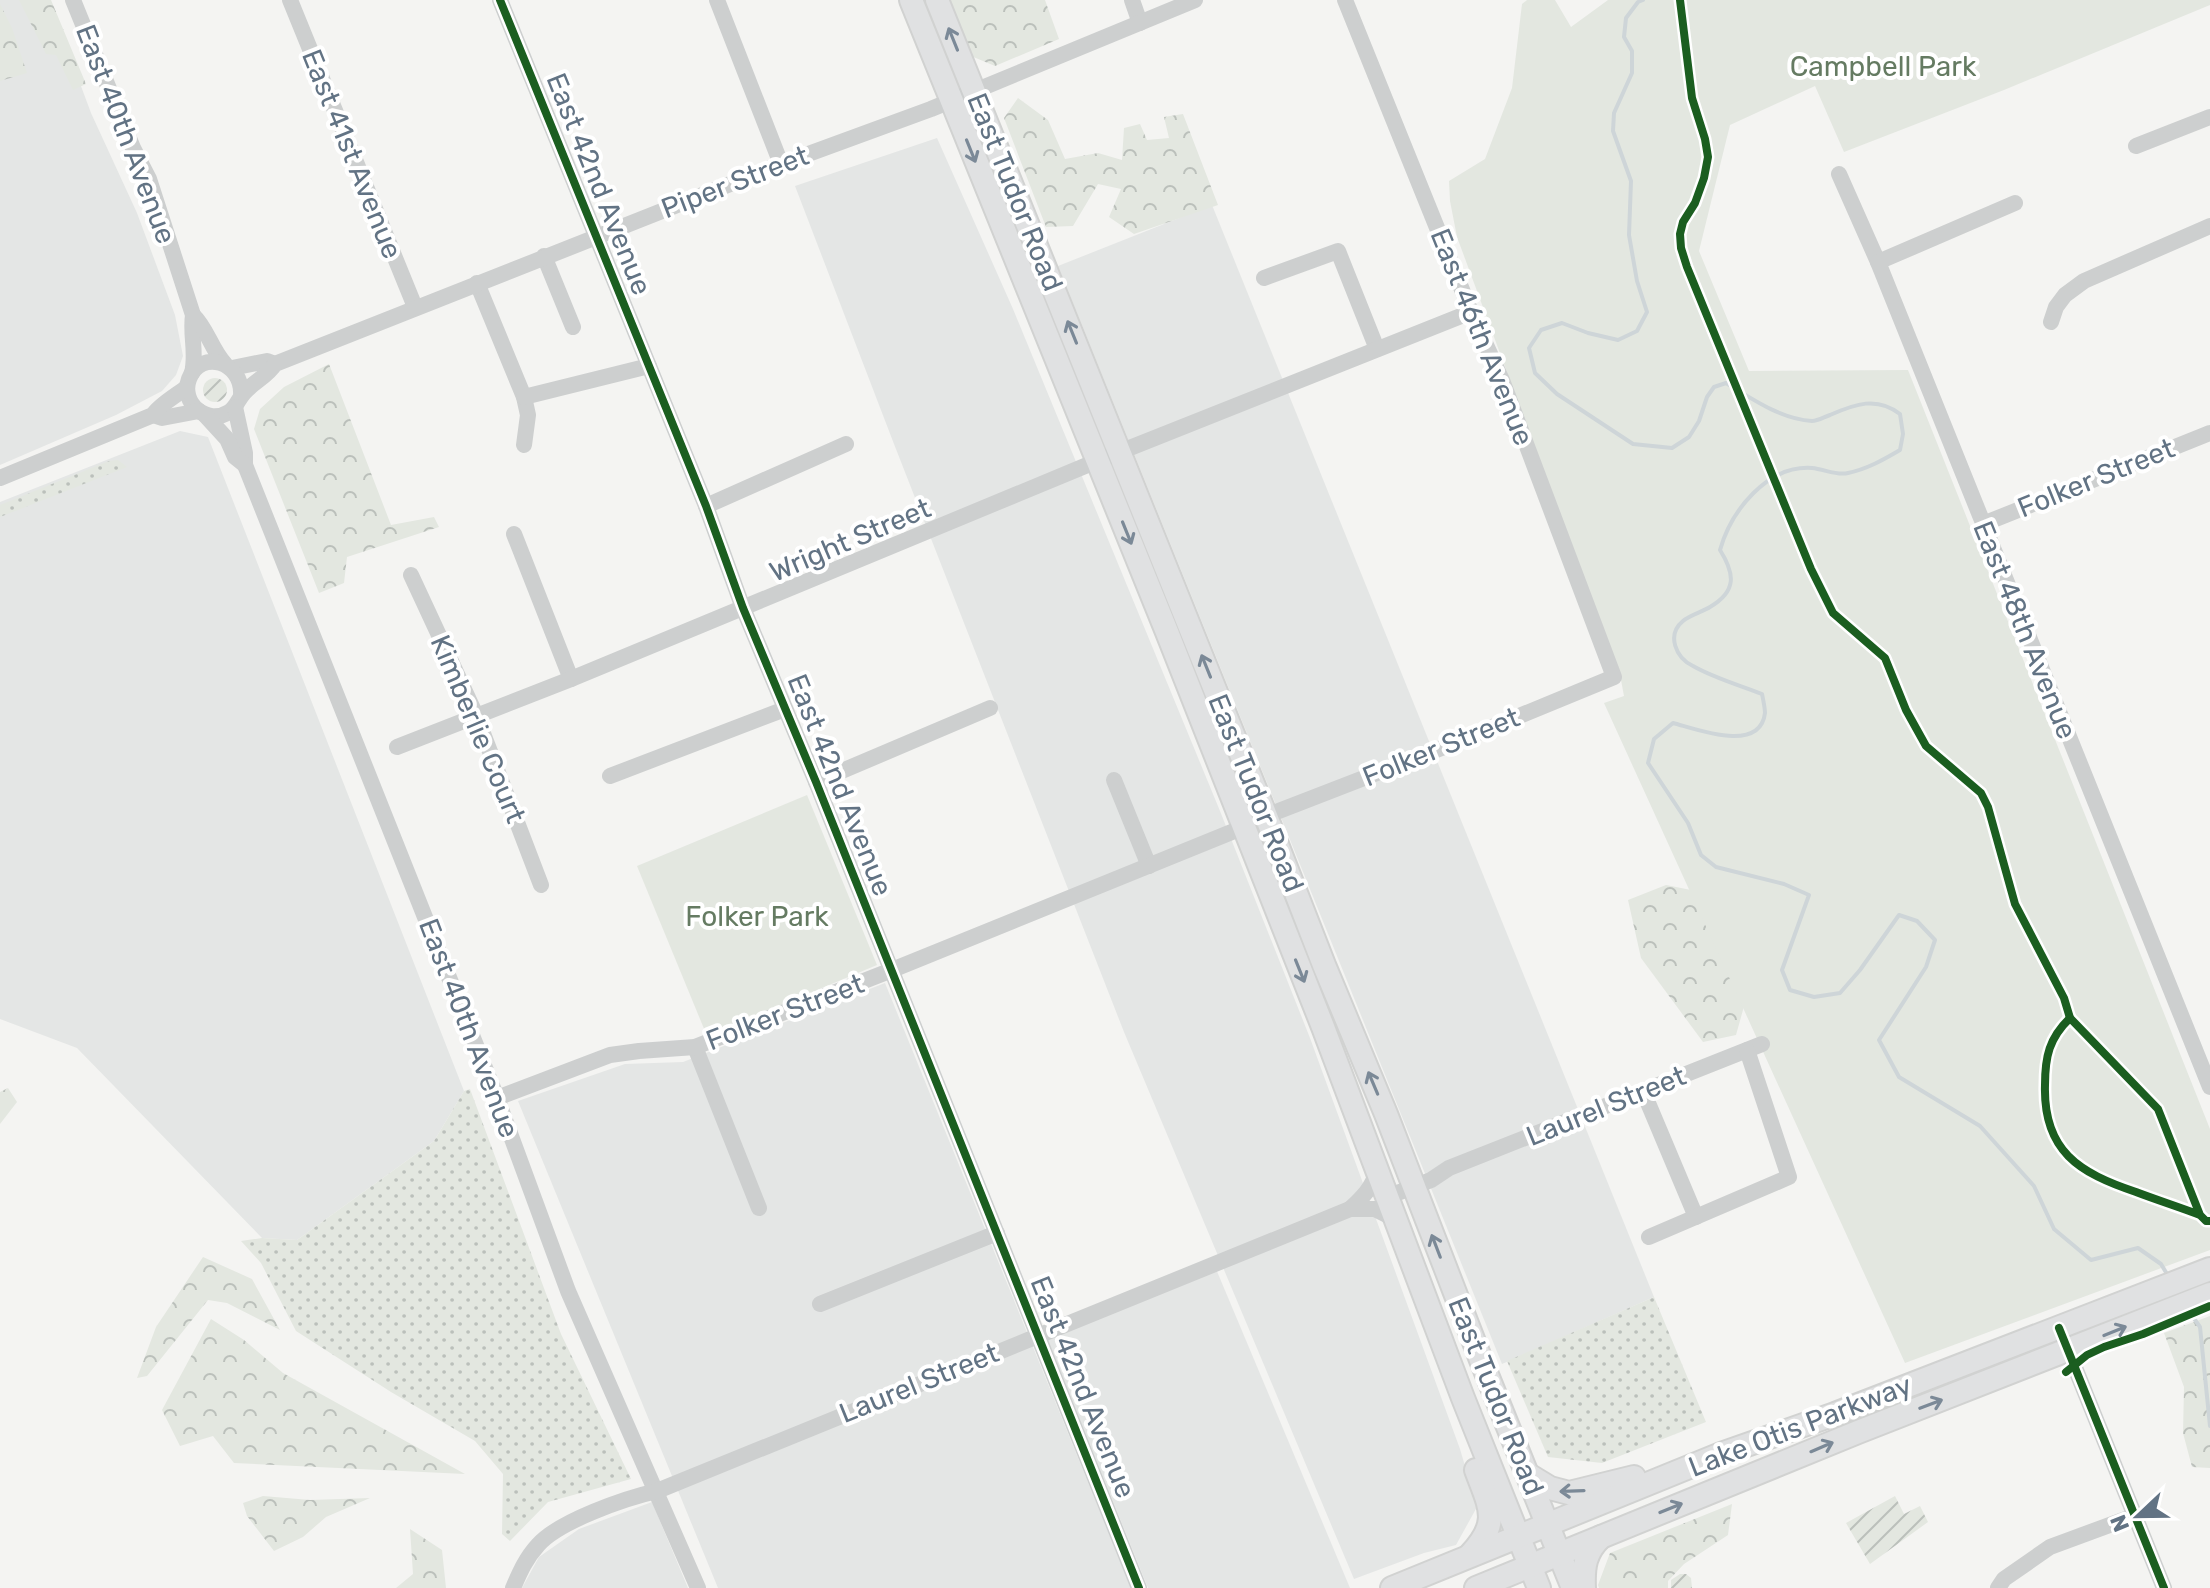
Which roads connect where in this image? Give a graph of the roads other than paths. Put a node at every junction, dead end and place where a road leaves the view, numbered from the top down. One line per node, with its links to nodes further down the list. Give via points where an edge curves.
1 (73, 0): 26 (street, East 40th Avenue, via 149,179)
2 (290, 0): 24 (street, East 41st Avenue)
3 (500, 0): 19 (street, East 42nd Avenue)
4 (717, 0): 15 (street)
5 (911, 0): 12 (main road, East Tudor Road)
6 (937, 0): 11 (main road, East Tudor Road, one-way to 6)
7 (1132, 0): 10 (street)
8 (1195, 0): 10 (street, Piper Street)
9 (1345, 0): 25 (street, East 46th Avenue)
10 (1140, 23): 11 (street, Piper Street)
11 (975, 92): 12 (street, Piper Street); 41 (main road, East Tudor Road, one-way to 11)
12 (951, 101): 15 (street, Piper Street); 42 (main road, East Tudor Road, one-way to 42)
13 (2210, 117): 14 (street)
14 (2136, 146)
15 (781, 164): 19 (street, Piper Street)
16 (1839, 174): 21 (street, East 48th Avenue)
17 (2015, 203): 21 (street)
18 (2210, 226): 27 (street, via 2084,281 2065,295)
19 (597, 236): 20 (street, Piper Street); 32 (street, East 42nd Avenue)
20 (544, 256): 23 (street, Piper Street); 28 (street)
21 (1878, 262): 46 (street, East 48th Avenue)
22 (1264, 278): 29 (street, via 1338,251)
23 (477, 283): 24 (street, Piper Street); 34 (street)
24 (415, 307): 30 (street, Piper Street)
25 (1471, 312): 29 (street, Wright Street); 50 (street, East 46th Avenue, via 1502,380)
26 (193, 315): 31 (street, East 40th Avenue); 33 (street, East 40th Avenue, via 195,361)
27 (2051, 322)
28 (573, 327)
29 (1377, 349): 41 (street, Wright Street)
30 (275, 364): 31 (street, Piper Street); 35 (street, Piper Street)
31 (229, 366): 33 (street, Piper Street, via 211,362 197,368); 35 (street, via 240,380)
32 (649, 366): 34 (street); 45 (street, East 42nd Avenue)
33 (190, 380): 36 (street, via 190,401); 37 (street, Piper Street)
34 (524, 397): 40 (street)
35 (238, 401): 36 (street, Piper Street, via 224,414); 43 (street, East 40th Avenue)
36 (202, 413): 37 (street, Piper Street); 43 (street, East 40th Avenue)
37 (153, 415): 44 (street, Piper Street)
38 (2210, 433): 46 (street, Folker Street)
39 (846, 444): 45 (street)
40 (524, 445)
41 (1120, 452): 42 (street, Wright Street); 60 (main road, East Tudor Road, one-way to 41)
42 (1097, 461): 49 (street, Wright Street); 56 (main road, East Tudor Road, one-way to 56)
43 (245, 465): 69 (street, East 40th Avenue)
44 (0, 478)
45 (706, 506): 49 (street, East 42nd Avenue)
46 (1983, 524): 67 (street, East 48th Avenue)
47 (514, 534): 51 (street)
48 (411, 575): 54 (street, Kimberlie Court)
49 (743, 608): 51 (street, Wright Street); 53 (street, East 42nd Avenue)
50 (1614, 677): 60 (street, Folker Street)
51 (571, 679): 54 (street, Wright Street)
52 (990, 708): 59 (street)
53 (785, 709): 57 (street); 59 (street, East 42nd Avenue)
54 (476, 715): 55 (street, Wright Street); 64 (street, Kimberlie Court)
55 (397, 747)
56 (1219, 763): 60 (main road, via 1231,766 1253,813); 61 (main road, East Tudor Road)
57 (610, 776)
58 (1114, 780): 62 (street)
59 (816, 782): 65 (street, East 42nd Avenue)
60 (1266, 816): 63 (main road, East Tudor Road)
61 (1244, 827): 62 (street, Folker Street); 63 (main road, via 1260,837 1277,868); 72 (main road, East Tudor Road, one-way to 72)
62 (1149, 866): 65 (street, Folker Street)
63 (1289, 873): 70 (main road, East Tudor Road, one-way to 63)
64 (541, 885)
65 (892, 970): 66 (street, Folker Street); 79 (street, East 42nd Avenue)
66 (695, 1047): 69 (street, Folker Street, via 610,1055); 75 (street)
67 (2210, 1087)
68 (1643, 1091): 71 (street, Laurel Street); 77 (street); 77 (street, Laurel Street, via 1755,1047 1789,1177)
69 (497, 1098): 90 (street, East 40th Avenue, via 568,1291)
70 (1401, 1155): 71 (street, via 1424,1168); 73 (main road, East Tudor Road)
71 (1449, 1168): 73 (street, Laurel Street)
72 (1377, 1171): 74 (main road, East Tudor Road); 76 (street, Laurel Street)
73 (1413, 1187): 74 (street, Laurel Street); 89 (main road, East Tudor Road, one-way to 73)
74 (1387, 1197): 78 (main road, East Tudor Road)
75 (759, 1208)
76 (1350, 1209): 78 (street, via 1375,1209); 85 (street, Laurel Street)
77 (1696, 1217): 80 (street)
78 (1395, 1219): 87 (main road, East Tudor Road)
79 (997, 1233): 83 (street); 85 (street, East 42nd Avenue)
80 (1649, 1237)
81 (2204, 1271): 84 (main road, Lake Otis Parkway)
82 (2208, 1294): 86 (main road, Lake Otis Parkway, one-way to 82)
83 (820, 1304)
84 (2059, 1328): 86 (street); 88 (main road, Lake Otis Parkway)
85 (1039, 1334): 90 (street, Laurel Street); 100 (street, East 42nd Avenue)
86 (2068, 1350): 91 (street); 93 (main road, Lake Otis Parkway, one-way to 86)
87 (1463, 1398): 94 (main road, East Tudor Road); 96 (main road, via 1471,1453 1491,1515 1488,1532)
88 (1675, 1473): 89 (main road, one-way to 89, via 1569,1493); 92 (main road, Lake Otis Parkway)
89 (1527, 1474): 92 (main road, East Tudor Road)
90 (657, 1491): 98 (street, Laurel Street, via 559,1528 539,1543); 99 (street, East 40th Avenue)
91 (2134, 1516): 106 (street, via 2050,1547); 107 (street)
92 (1547, 1525): 94 (main road, Lake Otis Parkway); 95 (main road, East Tudor Road)
93 (1601, 1536): 95 (main road, Lake Otis Parkway); 105 (main road, via 1586,1557)
94 (1519, 1537): 96 (main road, Lake Otis Parkway); 97 (main road, East Tudor Road)
95 (1559, 1553): 97 (main road, Lake Otis Parkway); 104 (main road, East Tudor Road)
96 (1469, 1556): 101 (main road, Lake Otis Parkway)
97 (1530, 1565): 102 (main road, Lake Otis Parkway); 103 (main road, East Tudor Road)
98 (513, 1588)
99 (698, 1588)
100 (1139, 1588)
101 (1392, 1588)
102 (1476, 1588)
103 (1539, 1588)
104 (1573, 1588)
105 (1584, 1588)
106 (1998, 1588)
107 (2164, 1588)

